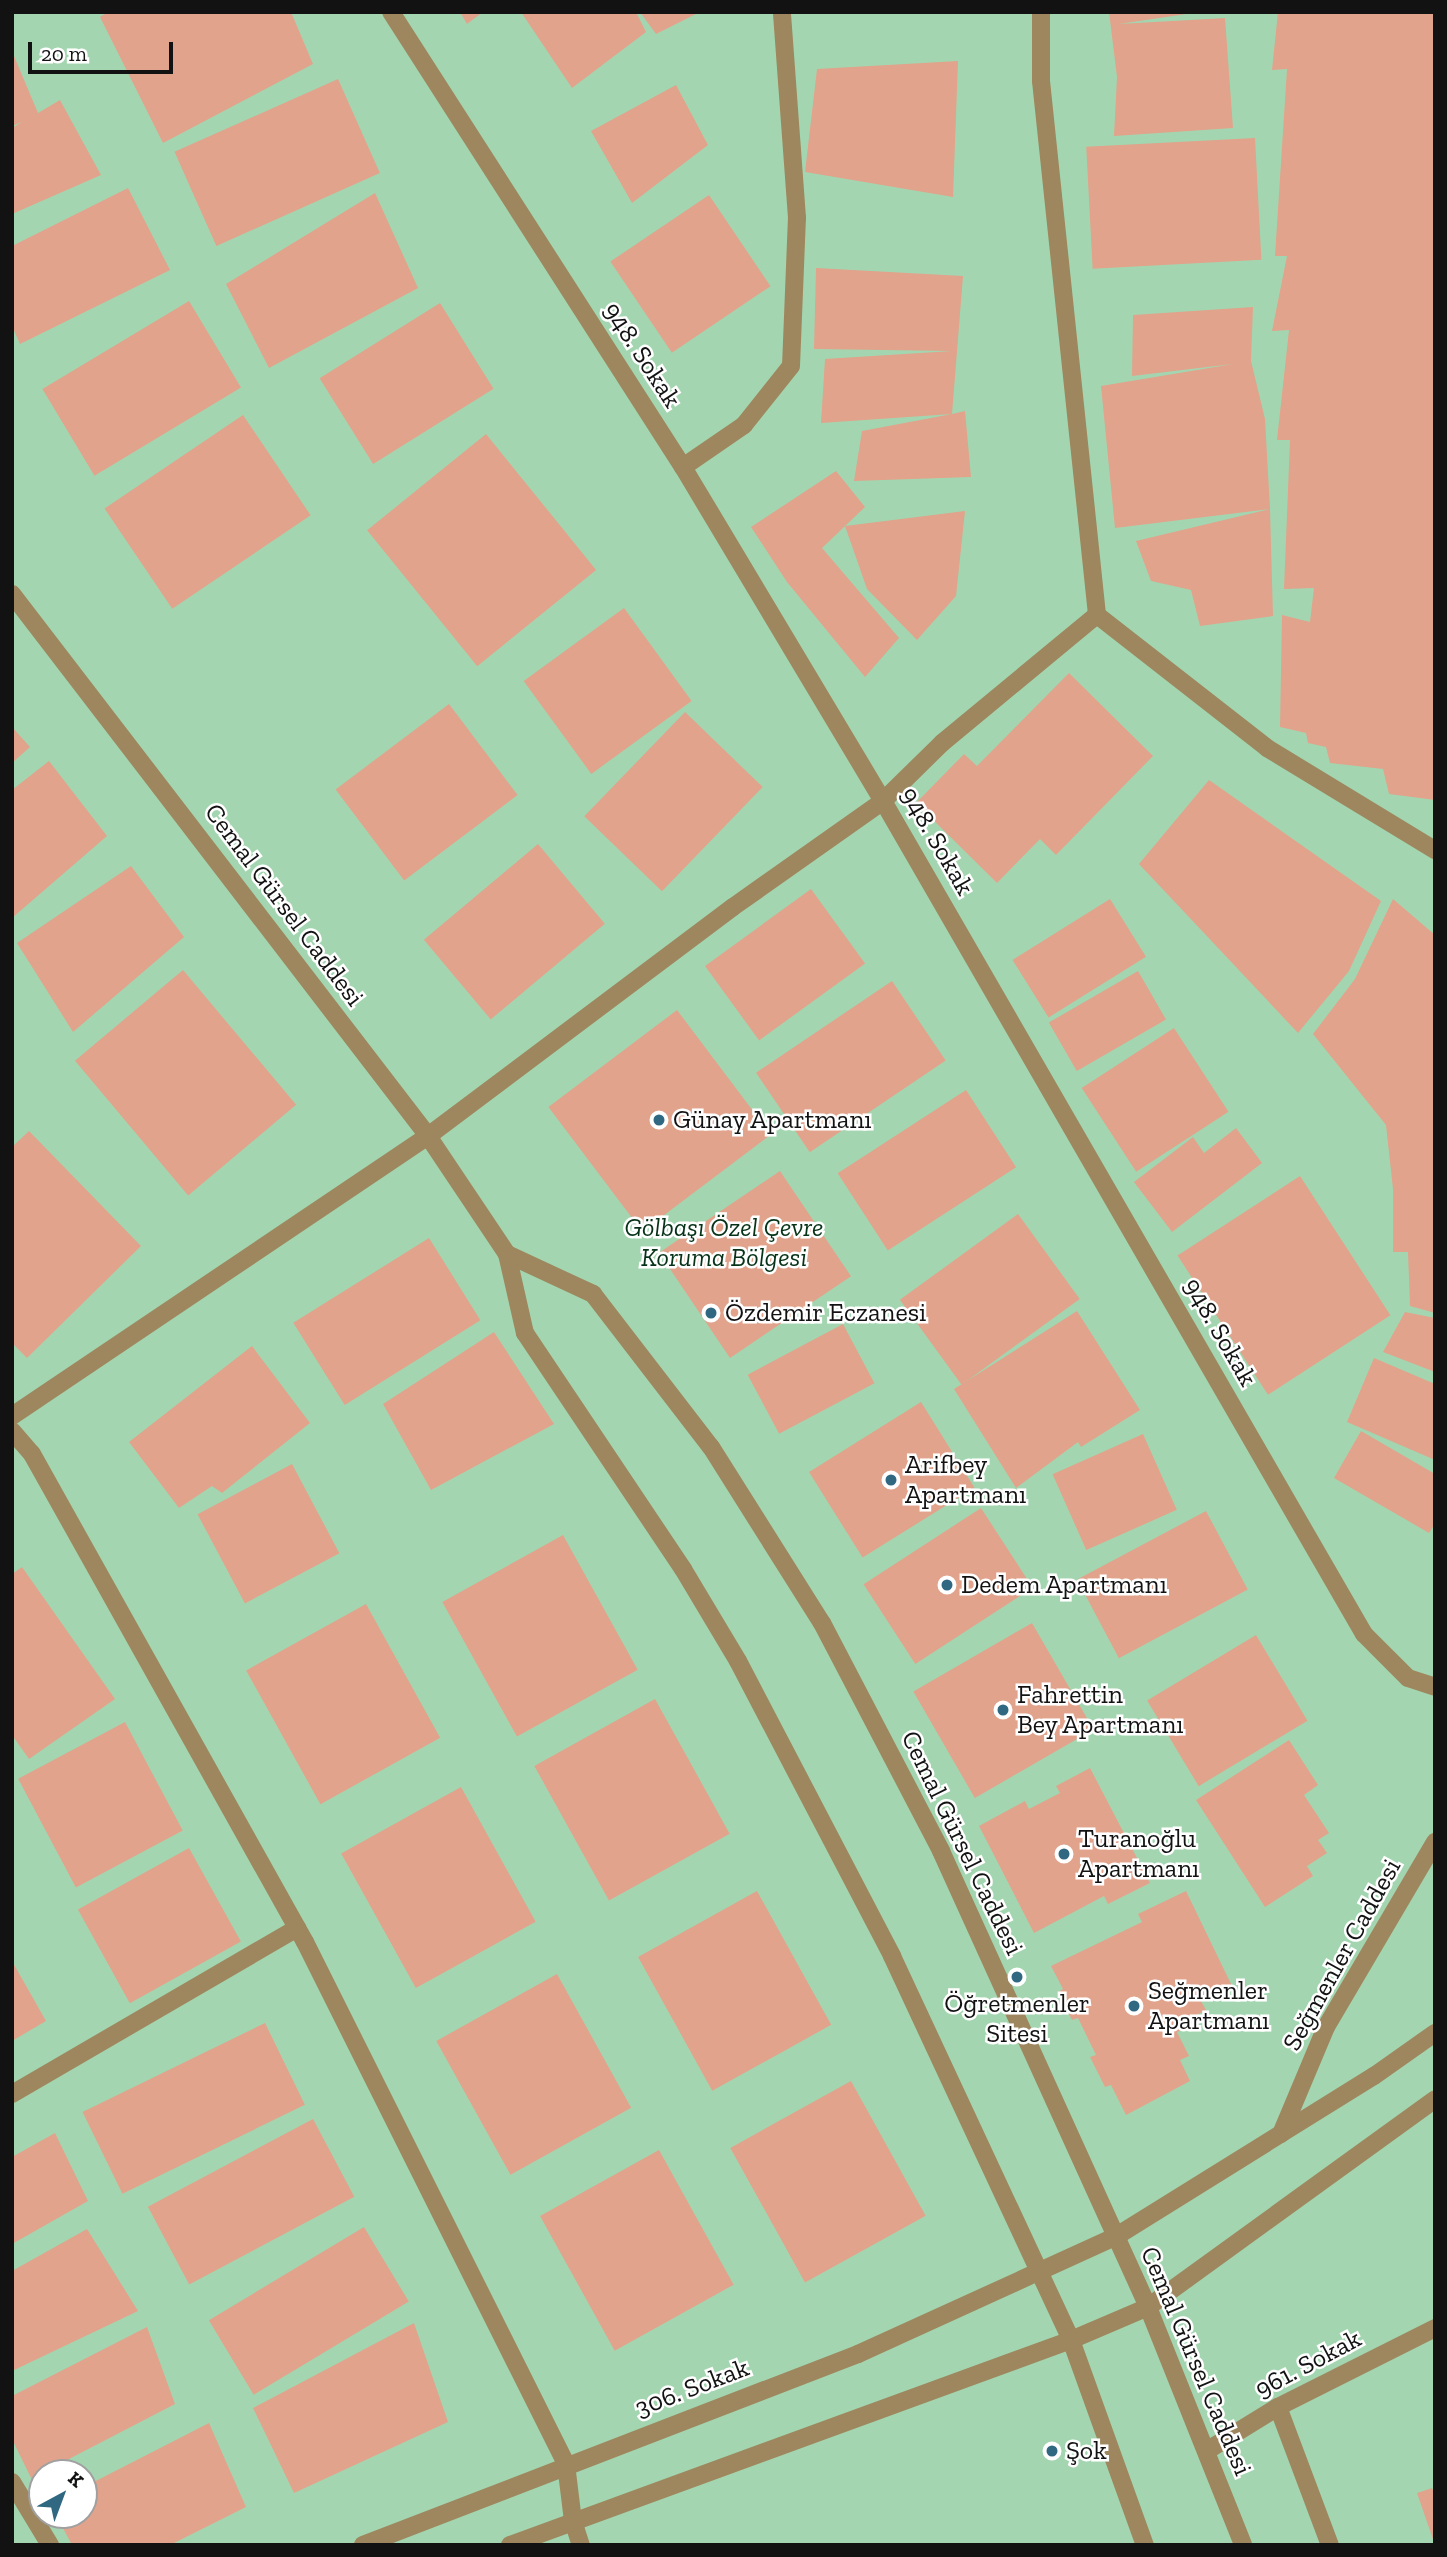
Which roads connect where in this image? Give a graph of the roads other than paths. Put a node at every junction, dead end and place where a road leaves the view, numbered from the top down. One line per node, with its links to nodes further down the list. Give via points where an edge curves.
1 (391, 12): 4 (street, 948. Sokak)
2 (782, 12): 4 (street, via 797,218 791,366 744,425)
3 (1041, 12): 6 (street, via 1041,81)
4 (682, 467): 7 (street, 948. Sokak)
5 (14, 593): 9 (street, Cemal Gürsel Caddesi)
6 (1097, 615): 7 (street, via 942,743); 8 (street, via 1268,748)
7 (883, 801): 9 (street, via 733,907); 13 (street, 948. Sokak, via 1364,1634 1408,1678)
8 (1435, 850)
9 (428, 1136): 10 (street, Cemal Gürsel Caddesi); 11 (street)
10 (507, 1254): 20 (street, Cemal Gürsel Caddesi, via 593,1294 710,1447 822,1623 941,1852); 21 (street, Cemal Gürsel Caddesi, via 525,1333 683,1569 737,1661 892,1956)
11 (12, 1416)
12 (12, 1431): 15 (street, via 32,1454)
13 (1435, 1687)
14 (1435, 1842): 19 (street, Seğmenler Caddesi, via 1326,2027)
15 (297, 1928): 17 (street); 27 (street)
16 (1435, 2033): 19 (street, 306. Sokak)
17 (12, 2094)
18 (1435, 2099): 22 (street)
19 (1281, 2134): 20 (street, 306. Sokak)
20 (1115, 2237): 21 (street, 306. Sokak); 22 (street, Cemal Gürsel Caddesi)
21 (1036, 2274): 24 (street, Cemal Gürsel Caddesi); 27 (street, 306. Sokak, via 858,2354)
22 (1148, 2306): 24 (street); 26 (street, Cemal Gürsel Caddesi)
23 (1435, 2328): 25 (street, 961. Sokak)
24 (1071, 2340): 29 (street); 34 (street, Cemal Gürsel Caddesi)
25 (1278, 2407): 26 (street, 961. Sokak); 36 (street)
26 (1208, 2450): 35 (street, Cemal Gürsel Caddesi)
27 (566, 2464): 29 (street); 31 (street, 306. Sokak)
28 (12, 2482): 30 (street)
29 (573, 2521): 32 (street); 33 (street)
30 (50, 2545)
31 (363, 2545)
32 (510, 2545)
33 (581, 2545)
34 (1144, 2545)
35 (1243, 2545)
36 (1330, 2545)

